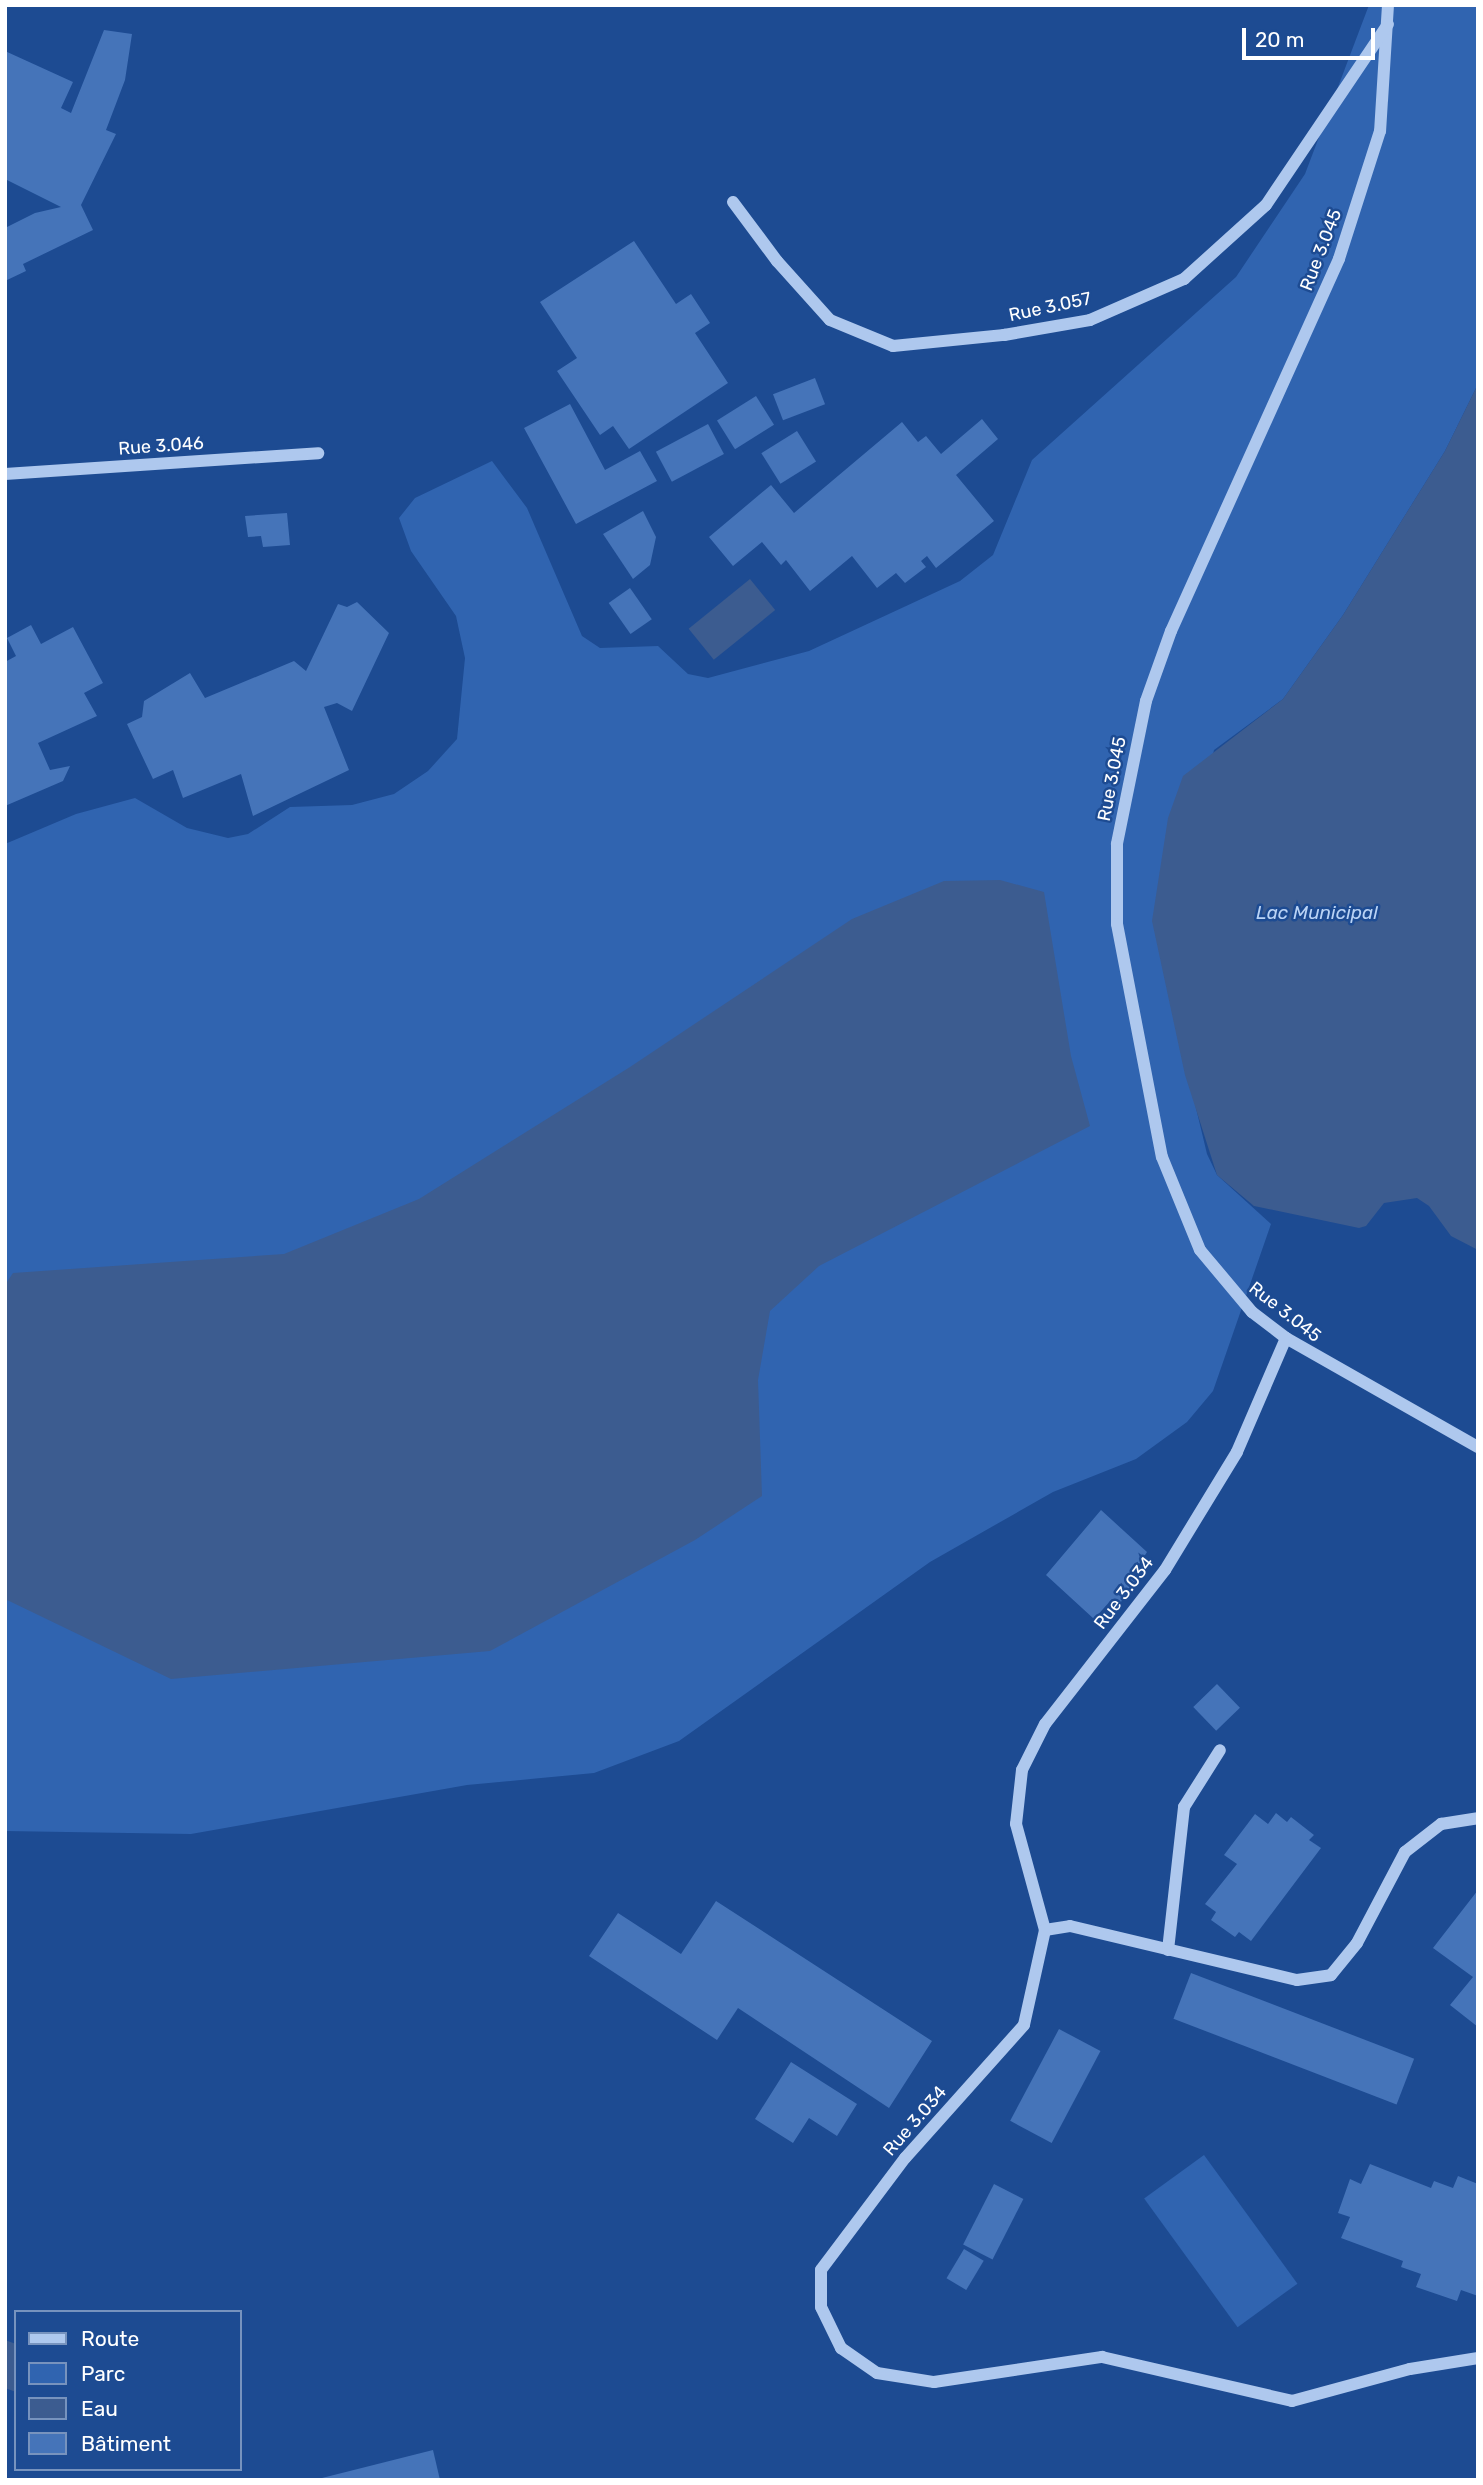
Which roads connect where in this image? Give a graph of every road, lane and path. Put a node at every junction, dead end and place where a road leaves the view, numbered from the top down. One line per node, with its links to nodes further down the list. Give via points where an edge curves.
1 (1388, 5): 2 (street, Rue 3.045)
2 (1389, 24): 3 (street, Rue 3.057, via 1266,205 1184,279 1090,320 1004,335 893,346 830,320); 6 (street, Rue 3.045, via 1380,131 1339,260 1171,631 1138,731 1117,844 1117,924 1161,1157 1200,1250 1252,1312)
3 (733, 202)
4 (318, 453): 5 (street, Rue 3.046)
5 (5, 474)
6 (1286, 1338): 7 (street, Rue 3.045); 10 (street, Rue 3.034, via 1237,1452 1165,1570 1045,1724 1023,1770 1016,1824)
7 (1478, 1447)
8 (1220, 1750): 11 (street, via 1184,1807)
9 (1478, 1818): 11 (street, via 1440,1824 1405,1852 1357,1943 1331,1975 1297,1980)
10 (1045, 1930): 11 (street, via 1070,1926); 12 (street, Rue 3.034, via 1024,2025 905,2158 821,2270 821,2307 841,2348 877,2373 934,2382 1102,2357 1292,2401 1410,2369)
11 (1168, 1950)
12 (1478, 2358)

